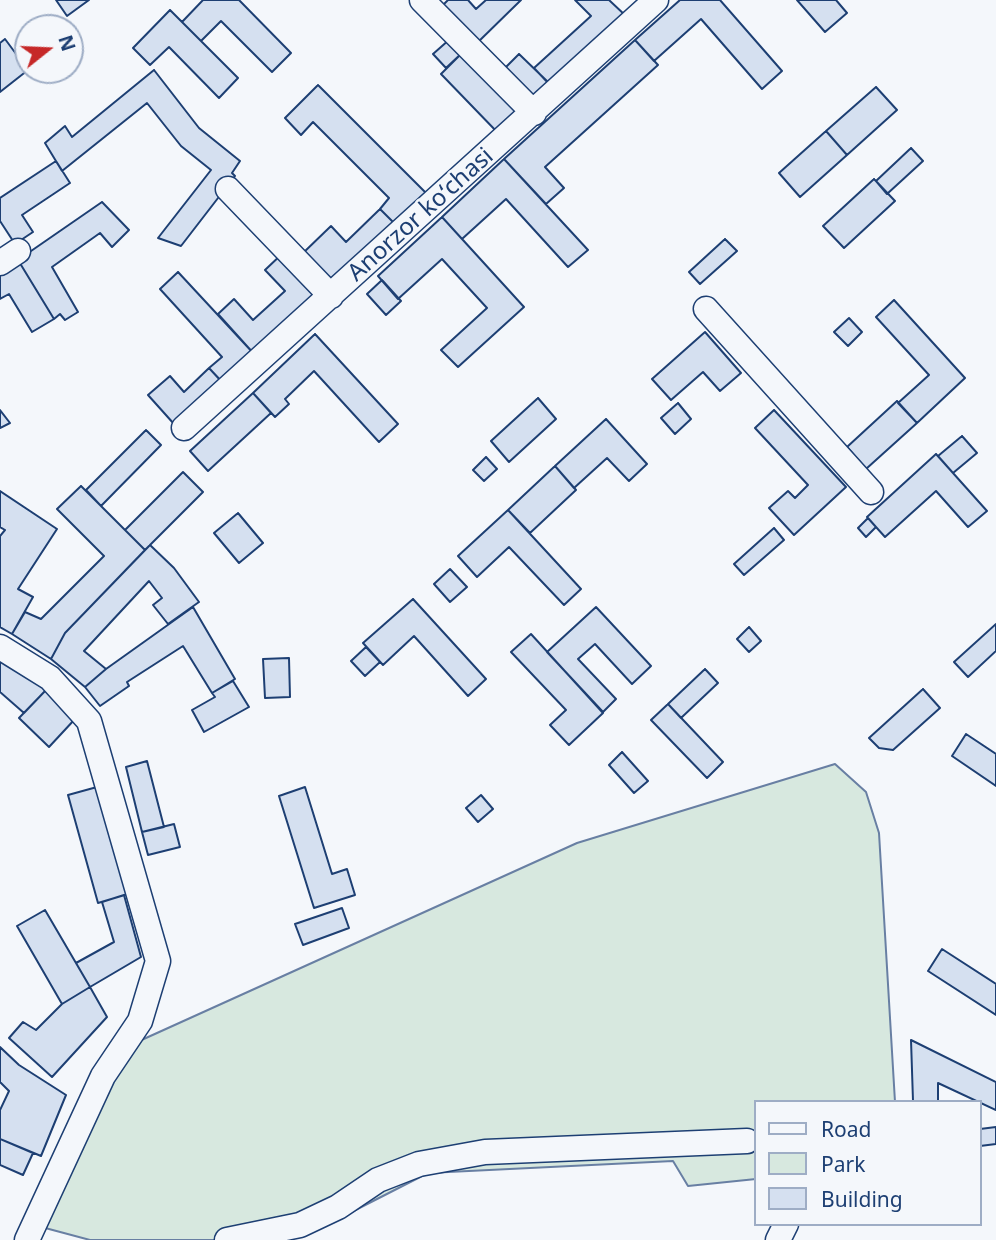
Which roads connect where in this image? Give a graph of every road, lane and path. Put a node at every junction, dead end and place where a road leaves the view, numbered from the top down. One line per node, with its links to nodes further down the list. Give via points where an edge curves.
1 (422, 0): 3 (street)
2 (656, 0): 3 (street, Anorzor koʻchasi)
3 (534, 113): 5 (street, Anorzor koʻchasi)
4 (228, 189): 5 (street)
5 (331, 296): 7 (street, Anorzor koʻchasi)
6 (706, 310): 8 (street)
7 (184, 428)
8 (871, 492)
9 (0, 647): 11 (street, via 50,678 89,720 159,961 140,1021 103,1076)
10 (747, 1141): 12 (street, via 485,1152 419,1164 378,1180 300,1225)
11 (27, 1240)
12 (227, 1240)

